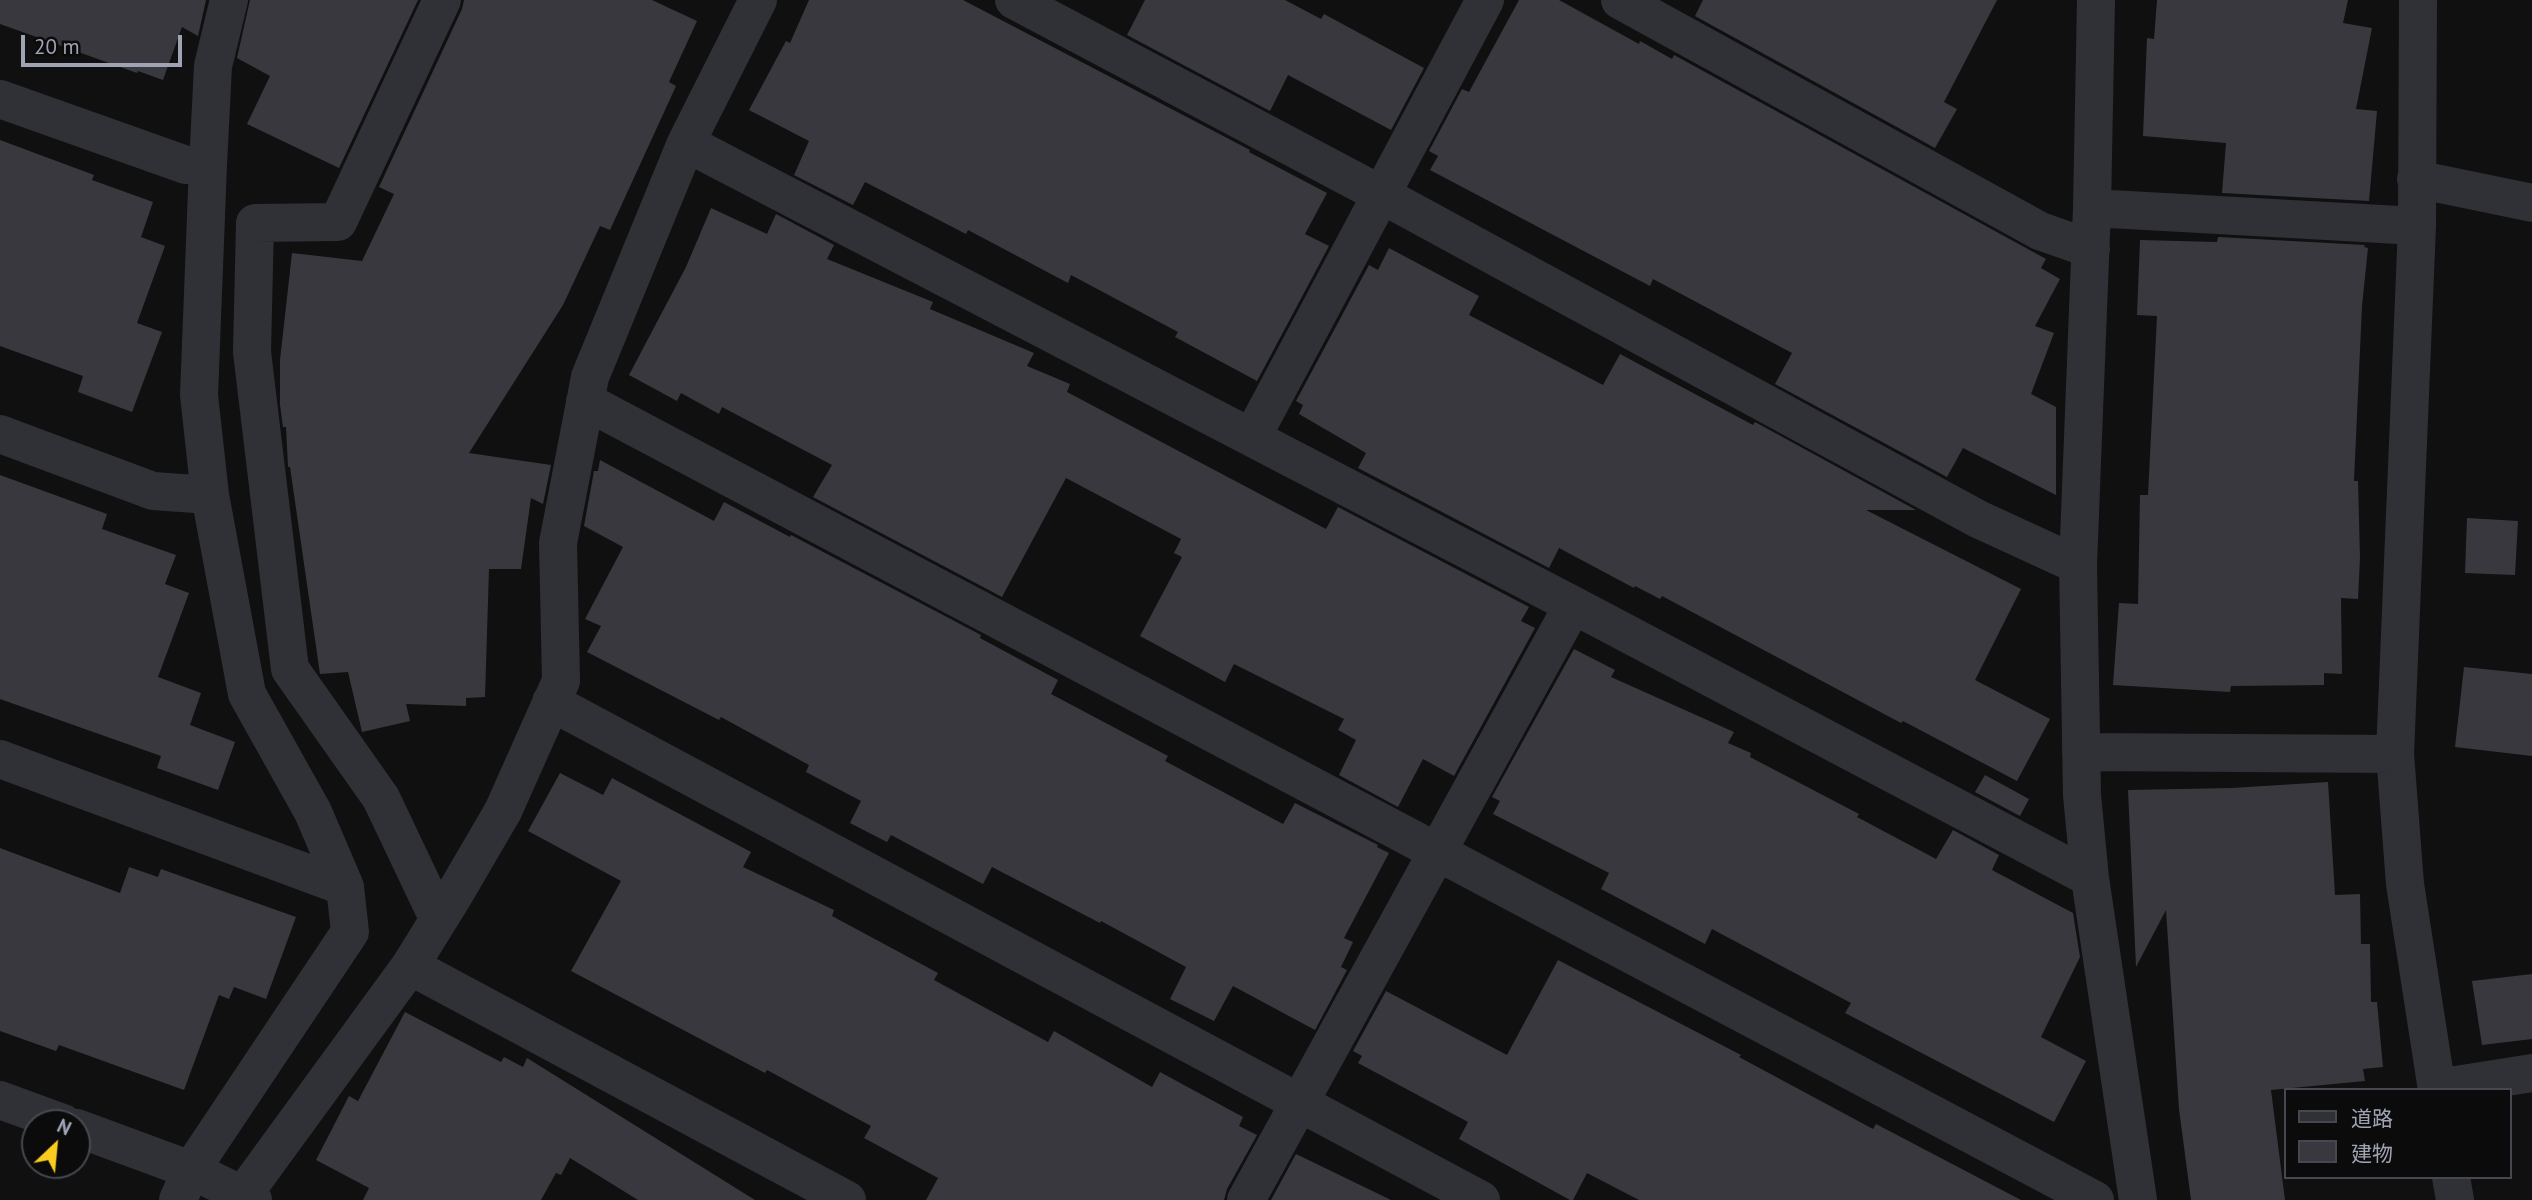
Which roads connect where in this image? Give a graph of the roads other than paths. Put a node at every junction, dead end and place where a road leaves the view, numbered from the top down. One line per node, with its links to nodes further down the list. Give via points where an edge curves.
1 (229, 0): 11 (street, via 212,66)
2 (442, 0): 31 (street, via 338,222 255,223 252,352 290,669 381,798)
3 (758, 0): 10 (street)
4 (1014, 0): 13 (street)
5 (1485, 0): 13 (street)
6 (1620, 0): 17 (street, via 2040,231)
7 (2096, 0): 15 (street)
8 (2418, 0): 12 (street)
9 (0, 99): 11 (street, via 186,165)
10 (686, 143): 18 (street, via 590,377); 20 (street)
11 (208, 165): 21 (street, via 200,395)
12 (2416, 180): 14 (street); 16 (street)
13 (1382, 195): 20 (street); 22 (street, via 1978,519)
14 (2532, 204)
15 (2092, 208): 16 (street); 17 (street)
16 (2417, 226): 26 (street)
17 (2091, 249): 22 (street)
18 (585, 401): 24 (street, via 558,543 561,681); 28 (street)
19 (0, 434): 21 (street, via 153,491)
20 (1252, 437): 23 (street)
21 (210, 495): 30 (street, via 247,694 313,812)
22 (2078, 565): 25 (street)
23 (1573, 605): 28 (street); 29 (street)
24 (551, 702): 31 (street, via 503,811); 37 (street)
25 (2081, 752): 26 (street); 29 (street)
26 (2395, 754): 34 (street, via 2405,884)
27 (0, 759): 30 (street)
28 (1436, 852): 37 (street); 46 (street)
29 (2090, 878): 47 (street)
30 (345, 887): 41 (street, via 350,932)
31 (438, 918): 32 (street)
32 (410, 966): 42 (street); 43 (street)
33 (2532, 1073): 35 (street)
34 (2437, 1088)
35 (2443, 1088)
36 (0, 1100): 38 (street)
37 (1299, 1102): 44 (street); 45 (street)
38 (25, 1109)
39 (91, 1135): 41 (street)
40 (2451, 1179): 48 (street)
41 (184, 1185): 42 (street)
42 (248, 1197)
43 (847, 1200)
44 (1246, 1200)
45 (1481, 1200)
46 (2095, 1200)
47 (2138, 1200)
48 (2455, 1200)

